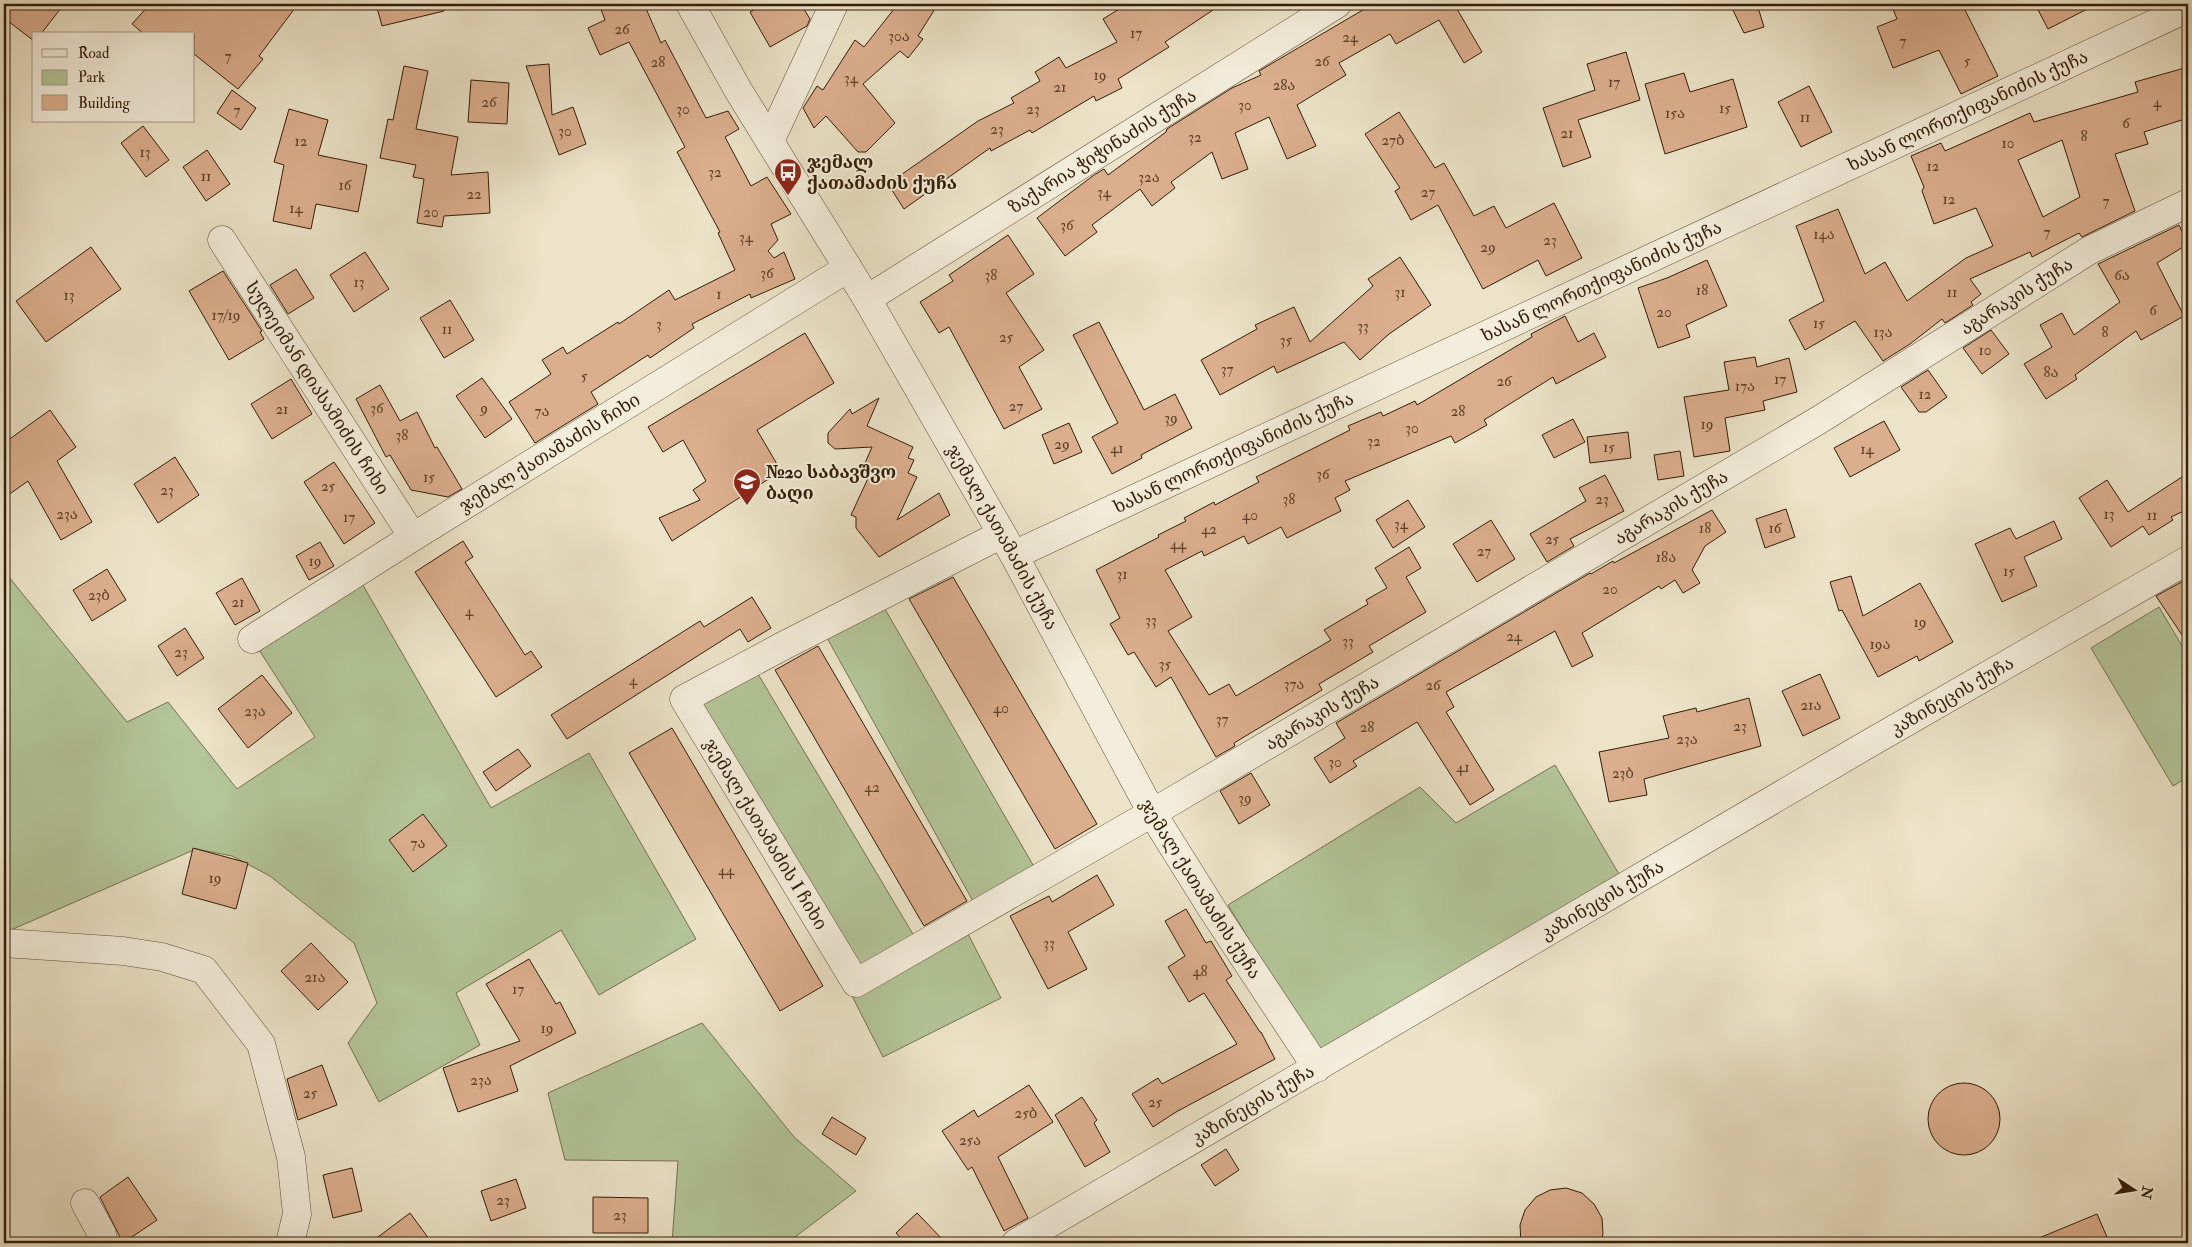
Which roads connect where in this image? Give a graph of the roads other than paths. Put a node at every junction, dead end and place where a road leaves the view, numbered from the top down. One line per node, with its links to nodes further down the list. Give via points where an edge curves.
1 (690, 4): 5 (street, ჯემალ ქათამაძის ქუჩა)
2 (834, 4): 5 (street)
3 (1337, 4): 9 (street, ზაქარია ჭიჭინაძის ქუჩა)
4 (2188, 8): 11 (street, ხასან ლორთქიფანიძის ქუჩა)
5 (770, 141): 8 (street, ჯემალ ქათამაძის ქუჩა)
6 (2188, 203): 14 (street, აგარაკის ქუჩა, via 2090,250 1819,420)
7 (222, 240): 10 (street, სულეიმან დიასამიძის ჩიხი)
8 (848, 268): 9 (street, ჯემალ ქათამაძის ქუჩა); 10 (street, ჯემალ ქათამაძის ჩიხი)
9 (867, 299): 11 (street, ჯემალ ქათამაძის ქუჩა)
10 (413, 536): 13 (street, ჯემალ ქათამაძის ჩიხი)
11 (1008, 544): 14 (street, ჯემალ ქათამაძის ქუჩა); 14 (street, ჯემალ ქათამაძის I ჩიხი, via 781,647 684,699 856,983)
12 (2188, 560): 16 (street, კაზინეცის ქუჩა)
13 (252, 640)
14 (1152, 813): 16 (street, ჯემალ ქათამაძის ქუჩა)
15 (4, 942): 19 (street, via 123,951 162,957 204,970 261,1044 291,1157 297,1214)
16 (1317, 1068): 20 (street, კაზინეცის ქუჩა)
17 (85, 1203): 18 (street, via 102,1234)
18 (103, 1243)
19 (290, 1243)
20 (1016, 1243)

